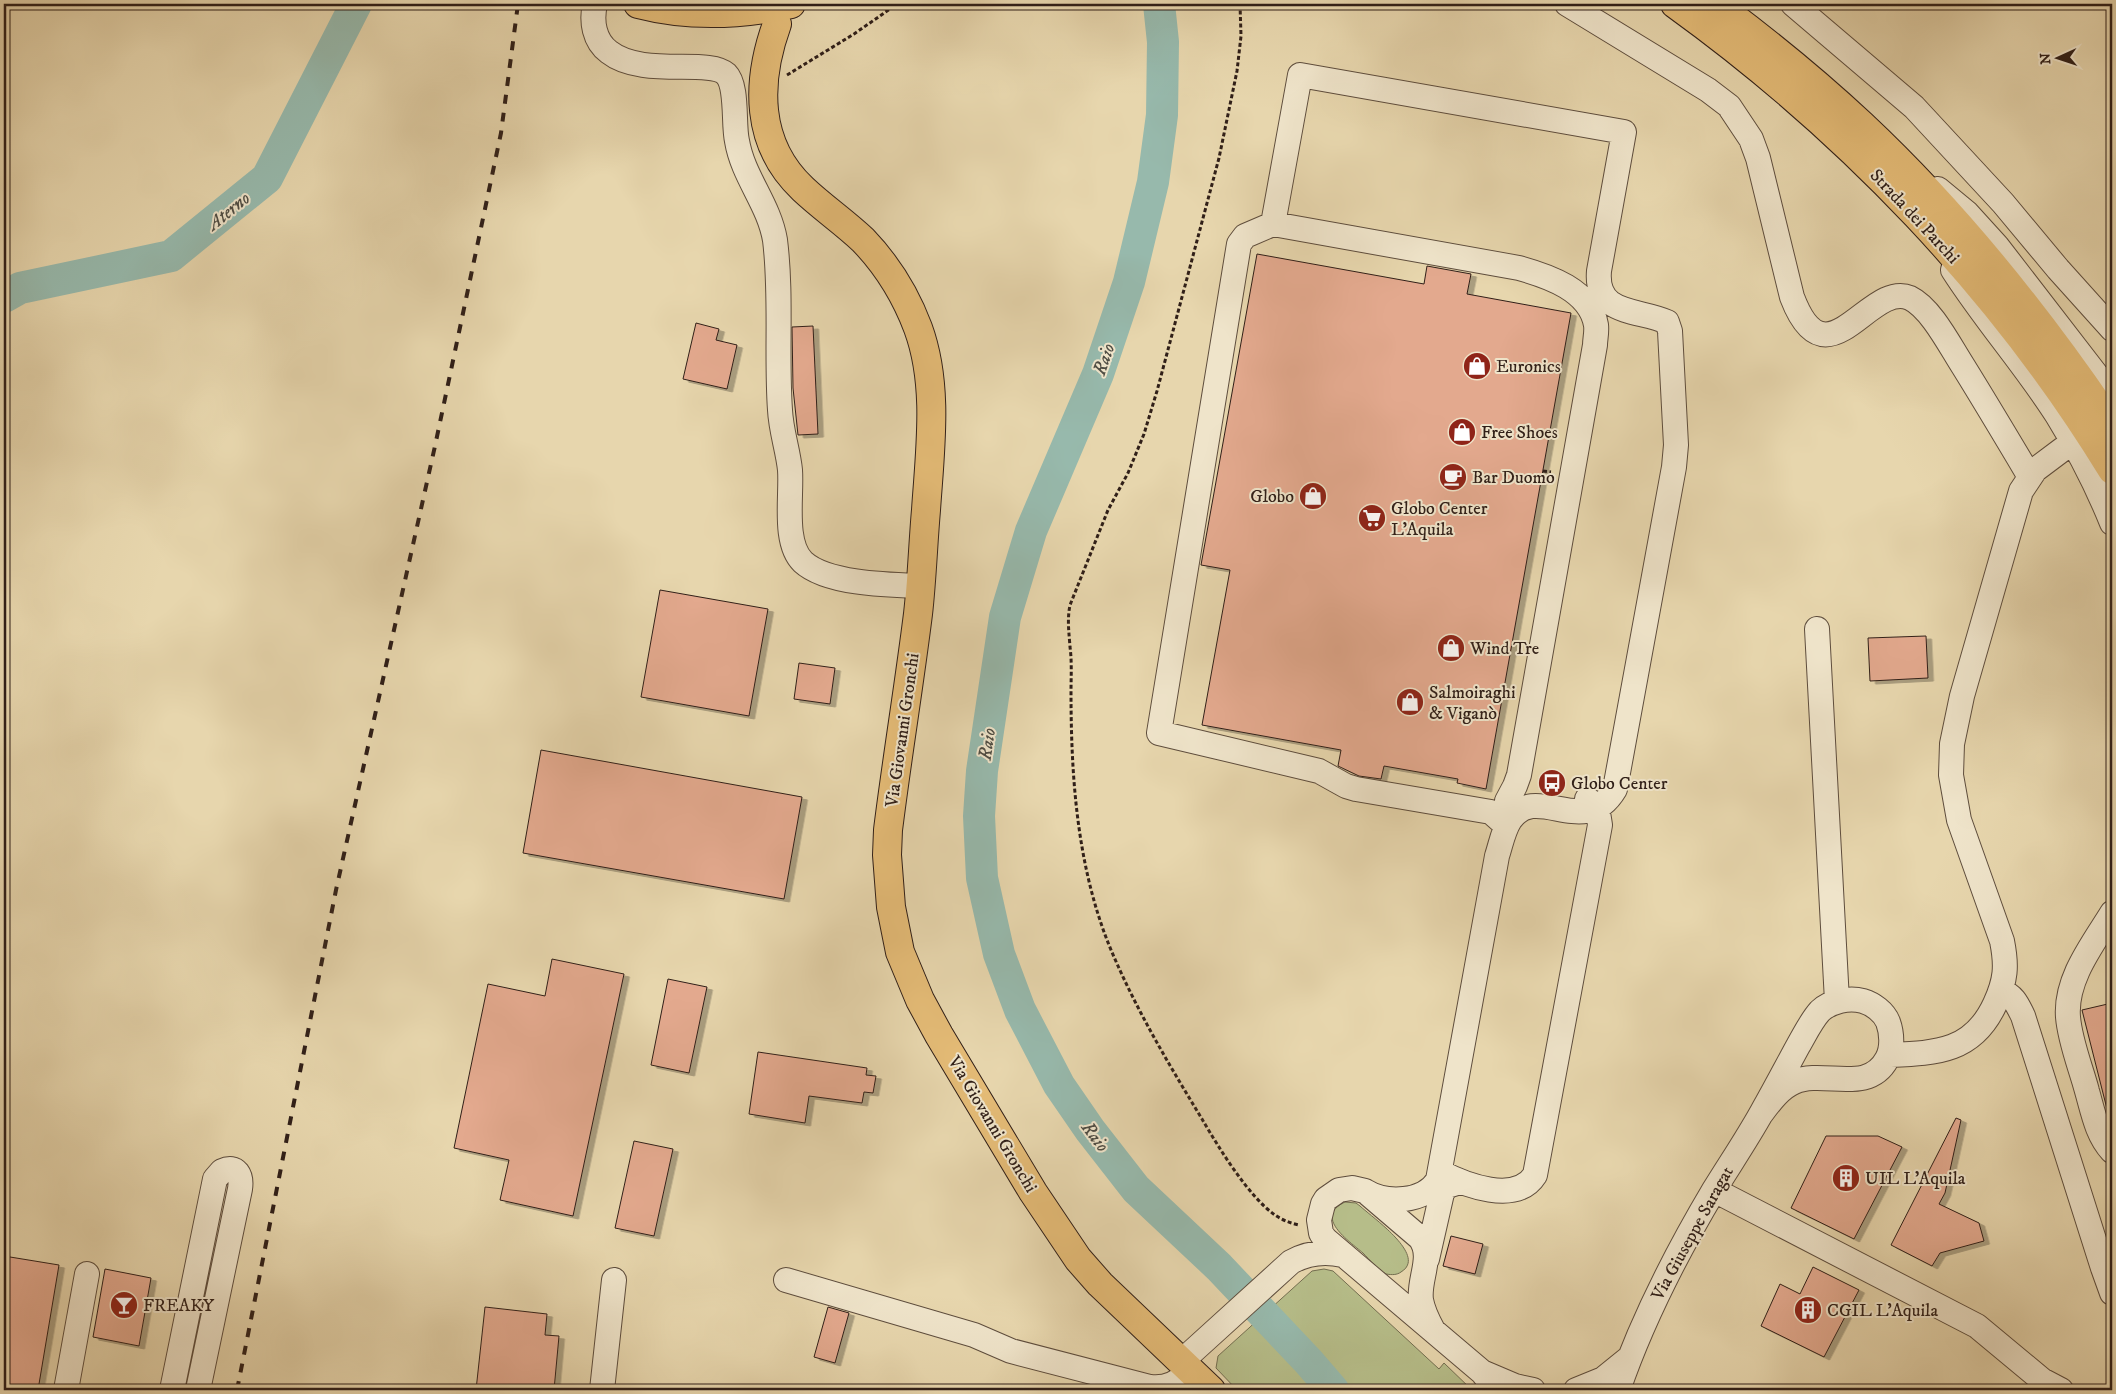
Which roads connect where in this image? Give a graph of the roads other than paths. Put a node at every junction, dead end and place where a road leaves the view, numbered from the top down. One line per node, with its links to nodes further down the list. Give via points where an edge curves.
1 (595, 4): 22 (street, via 597,37 602,47 617,58 654,67 713,68 725,73 730,80 739,151 752,186 769,217 775,240 780,409 789,461 791,537 796,553 810,566 840,578)
2 (639, 4): 7 (main road, via 679,11 758,10)
3 (1567, 4): 20 (street, via 1729,106 1745,129 1758,158 1792,297 1807,326 1816,331 1834,332 1842,330 1885,299 1907,297 1917,302 1944,336)
4 (1675, 4): 9 (main road, Strada dei Parchi, via 1718,35 1813,114)
5 (1716, 4): 8 (main road, Strada dei Parchi, via 1790,62)
6 (1793, 4): 14 (street, via 1914,107 2003,203)
7 (784, 14): 22 (main road, Via Giovanni Gronchi, via 767,54 763,90 769,135 788,173 852,230 880,260 908,305 922,340 929,375 931,413)
8 (1863, 126): 16 (street, via 1967,213 2021,275); 17 (main road, Strada dei Parchi, via 1957,223 2002,276 2050,336)
9 (1916, 214): 19 (main road, Strada dei Parchi, via 2025,342); 21 (street, via 1974,303 2056,414 2092,477)
10 (1274, 224): 11 (street); 12 (street, via 1300,74 1624,132); 24 (street, via 1245,236 1239,244 1159,733 1312,769 1350,787 1491,812)
11 (1519, 268): 12 (street, via 1591,277); 15 (street, via 1540,274 1575,293 1592,316)
12 (1599, 272): 13 (street, via 1600,287 1606,300 1619,308)
13 (1649, 316): 15 (street, via 1607,320); 25 (street, via 1667,322 1670,331 1676,445 1618,779)
14 (2112, 329)
15 (1596, 331): 24 (street, via 1519,775)
16 (2112, 395)
17 (2112, 425)
18 (2063, 449): 20 (street)
19 (2112, 470)
20 (2030, 477): 28 (street, via 2016,507 1962,696 1952,744 1951,774 1959,820 2002,941 2006,961)
21 (2112, 523)
22 (920, 586): 47 (main road, Via Giovanni Gronchi, via 888,830 891,907 900,952 939,1035 1057,1230 1100,1284)
23 (1817, 629): 29 (street)
24 (1503, 810): 25 (street, via 1523,792 1546,791 1589,799); 26 (street)
25 (1603, 811): 26 (street, via 1528,807 1511,819); 33 (street, via 1535,1175 1525,1186 1513,1191)
26 (1497, 856): 33 (street)
27 (2112, 913): 32 (street, via 2082,963 2068,1006 2071,1032 2096,1120)
28 (2001, 991): 30 (street, via 1984,1024 1967,1040 1944,1050); 44 (street, via 2016,1001 2023,1016)
29 (1837, 1002): 30 (street, via 1864,1001 1884,1015 1892,1037); 31 (street, Via Giuseppe Saragat, via 1828,1005 1814,1018)
30 (1889, 1055): 31 (street, Via Giuseppe Saragat, via 1879,1071 1863,1078 1794,1082 1781,1090)
31 (1761, 1114): 34 (street, Via Giuseppe Saragat)
32 (2112, 1151)
33 (1450, 1177): 35 (street, via 1438,1180 1433,1187 1408,1198 1383,1200); 39 (street, via 1441,1196)
34 (1714, 1190): 46 (street, Via Giuseppe Saragat, via 1655,1299); 56 (street, via 1977,1326 2042,1380)
35 (1365, 1191): 36 (street, via 1352,1188 1333,1194 1323,1204); 39 (street, via 1425,1244)
36 (1319, 1220): 37 (street, via 1324,1239); 38 (street)
37 (1343, 1255): 38 (street, via 1313,1254); 43 (street)
38 (1291, 1262): 47 (street, via 1209,1336)
39 (1425, 1266): 43 (street, via 1412,1284 1400,1289); 45 (street, via 1421,1300)
40 (87, 1274): 49 (street)
41 (614, 1280): 52 (street)
42 (786, 1280): 47 (street, via 974,1335 1007,1349 1150,1387 1171,1386)
43 (1380, 1288): 45 (street)
44 (2112, 1293)
45 (1433, 1330): 48 (street)
46 (1630, 1357): 54 (street, Via Giuseppe Saragat, via 1603,1379); 55 (street, Via Giuseppe Saragat)
47 (1186, 1366): 53 (main road, Via Giovanni Gronchi)
48 (1510, 1386)
49 (66, 1390)
50 (172, 1390): 51 (street, via 215,1179 222,1171 232,1169 241,1178 240,1189)
51 (198, 1390)
52 (602, 1390)
53 (1211, 1390)
54 (1576, 1390)
55 (1618, 1390)
56 (2061, 1390)

